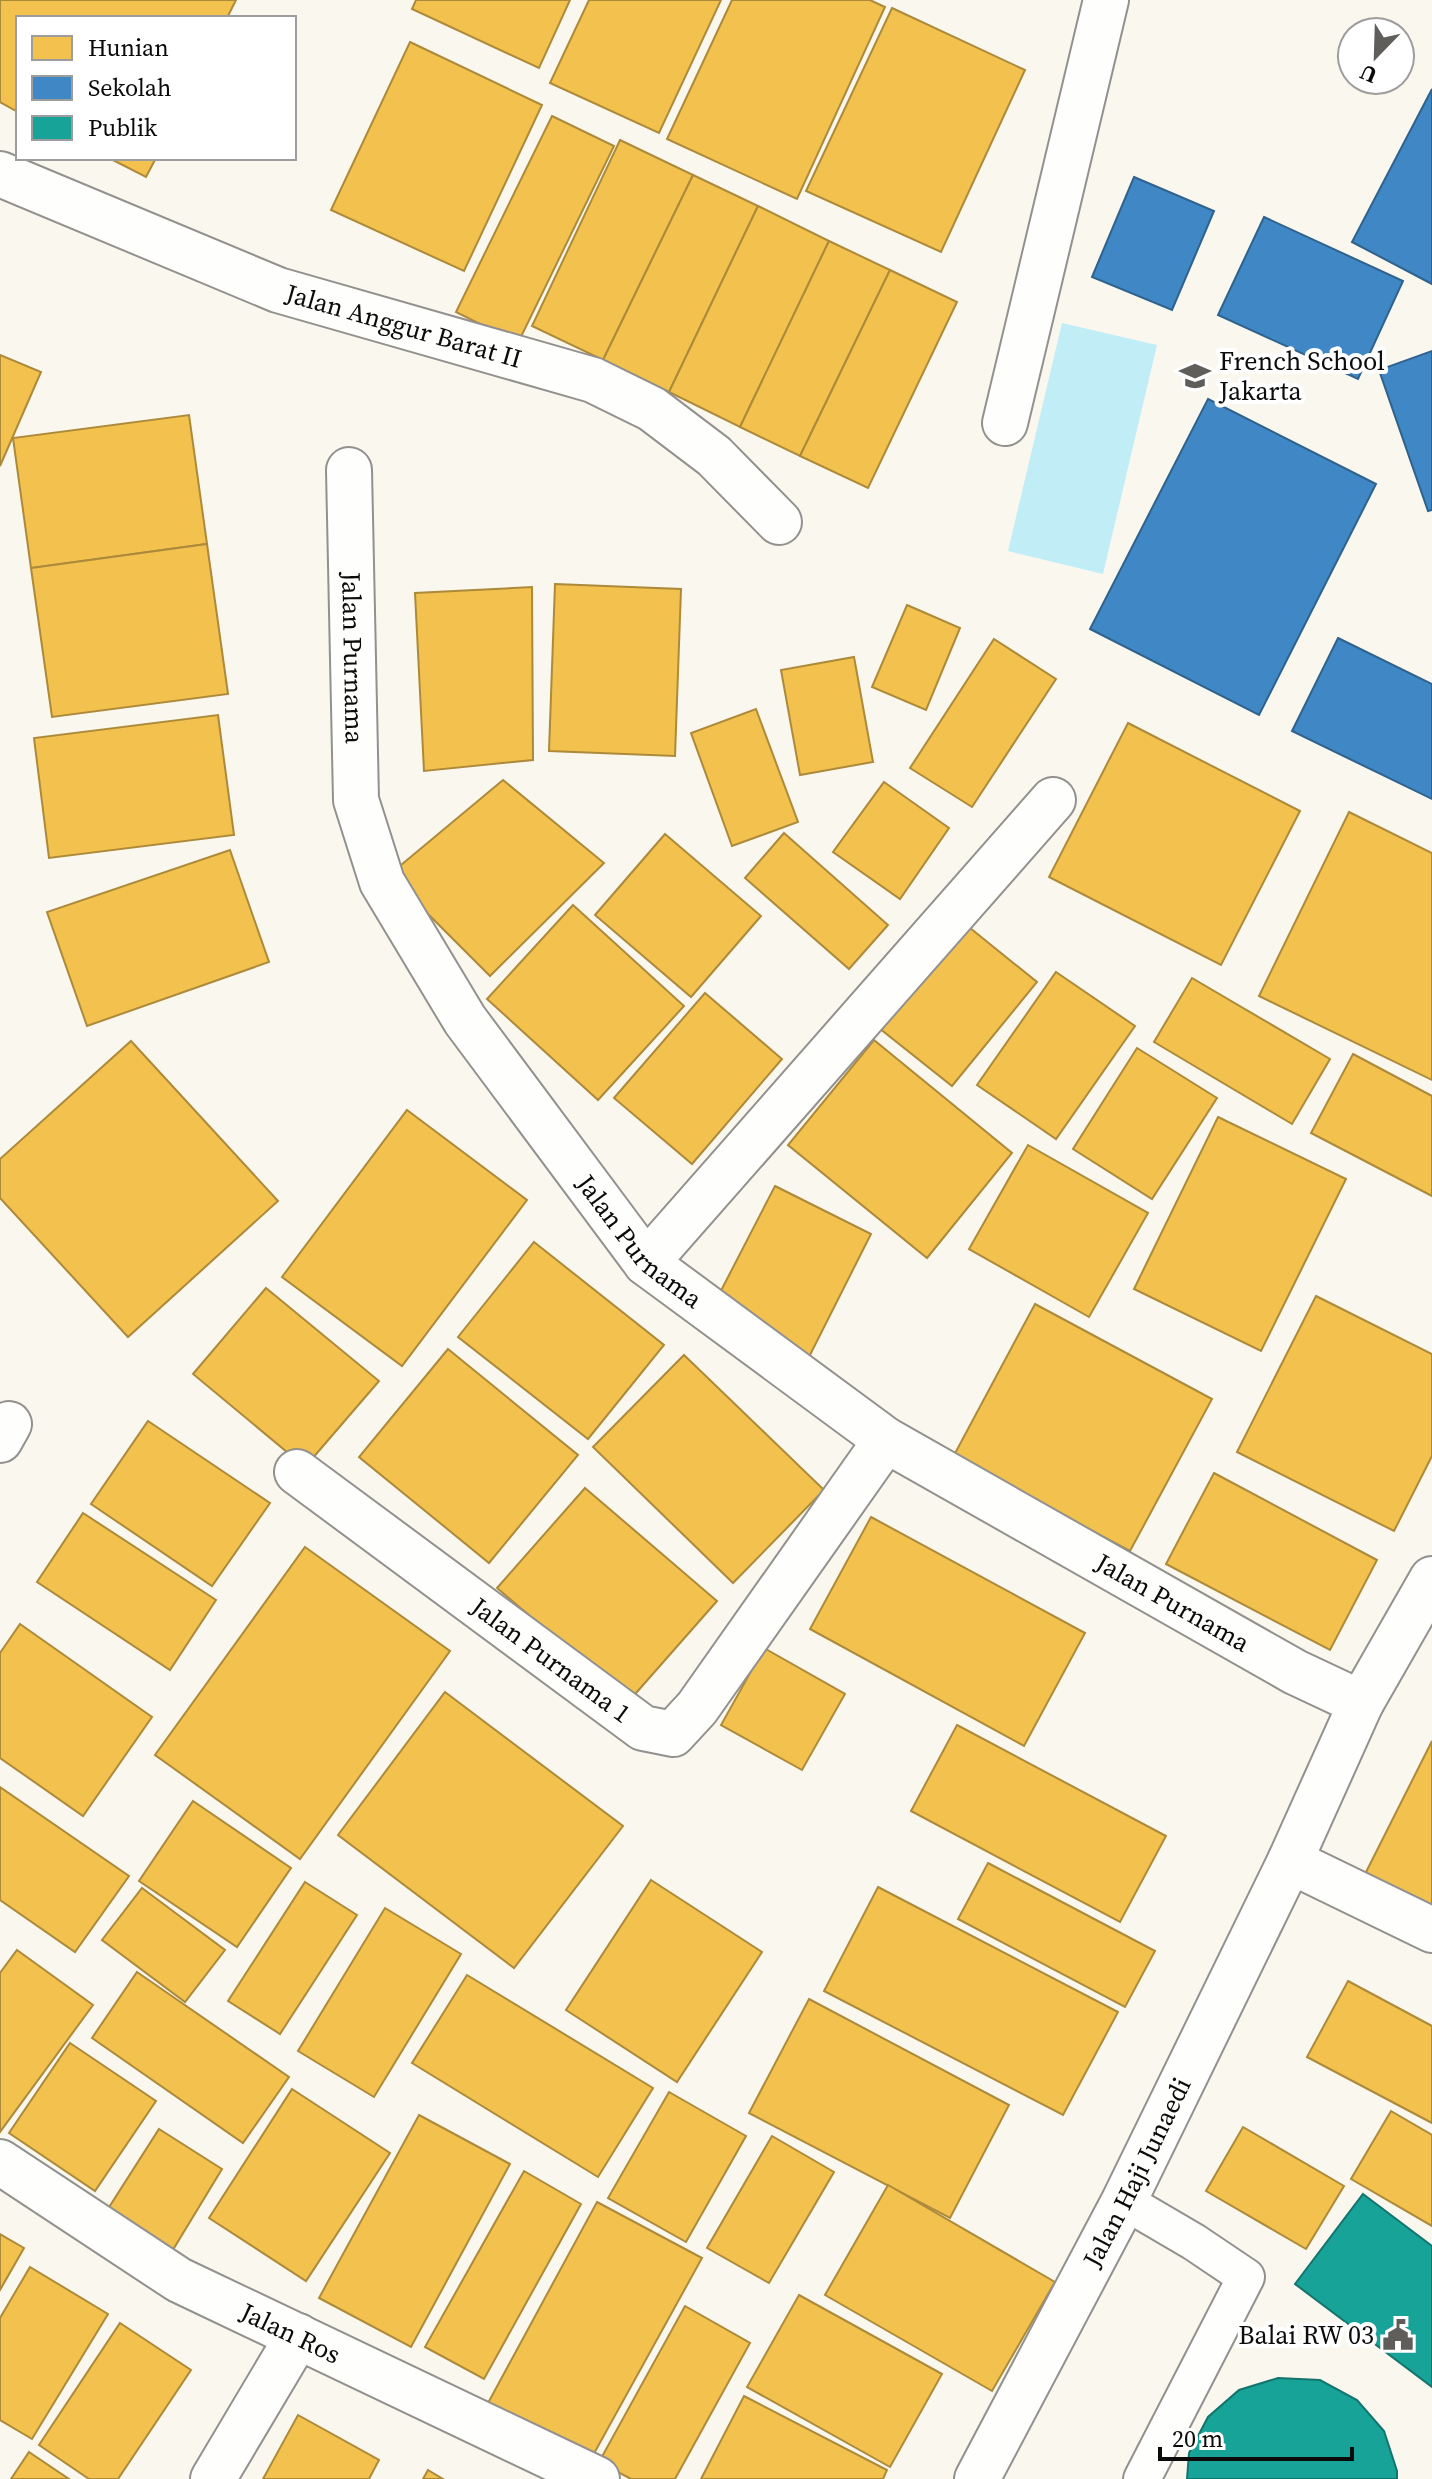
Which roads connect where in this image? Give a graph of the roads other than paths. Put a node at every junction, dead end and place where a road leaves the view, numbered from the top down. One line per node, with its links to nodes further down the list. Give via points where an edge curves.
1 (1106, 0): 3 (street)
2 (0, 174): 5 (street, Jalan Anggur Barat II, via 278,290 593,380 652,409 702,446)
3 (1005, 423)
4 (349, 470): 7 (street, Jalan Purnama, via 356,800 382,882 465,1020)
5 (779, 522)
6 (1053, 800): 7 (street)
7 (646, 1263): 8 (street, Jalan Purnama)
8 (886, 1440): 9 (street, Jalan Purnama 1, via 697,1708 673,1734 643,1728); 11 (street, Jalan Purnama, via 1295,1672)
9 (297, 1472)
10 (1432, 1579): 11 (street, Jalan Haji Junaedi)
11 (1361, 1703): 12 (street, Jalan Haji Junaedi)
12 (1290, 1861): 13 (street); 15 (street, Jalan Haji Junaedi)
13 (1417, 1922)
14 (0, 2162): 16 (street, Jalan Ros, via 179,2280)
15 (1124, 2201): 19 (street, Jalan Haji Junaedi); 20 (lane, via 1246,2277)
16 (298, 2336): 17 (street); 18 (street, Jalan Ros)
17 (213, 2479)
18 (597, 2479)
19 (977, 2479)
20 (1142, 2479)

